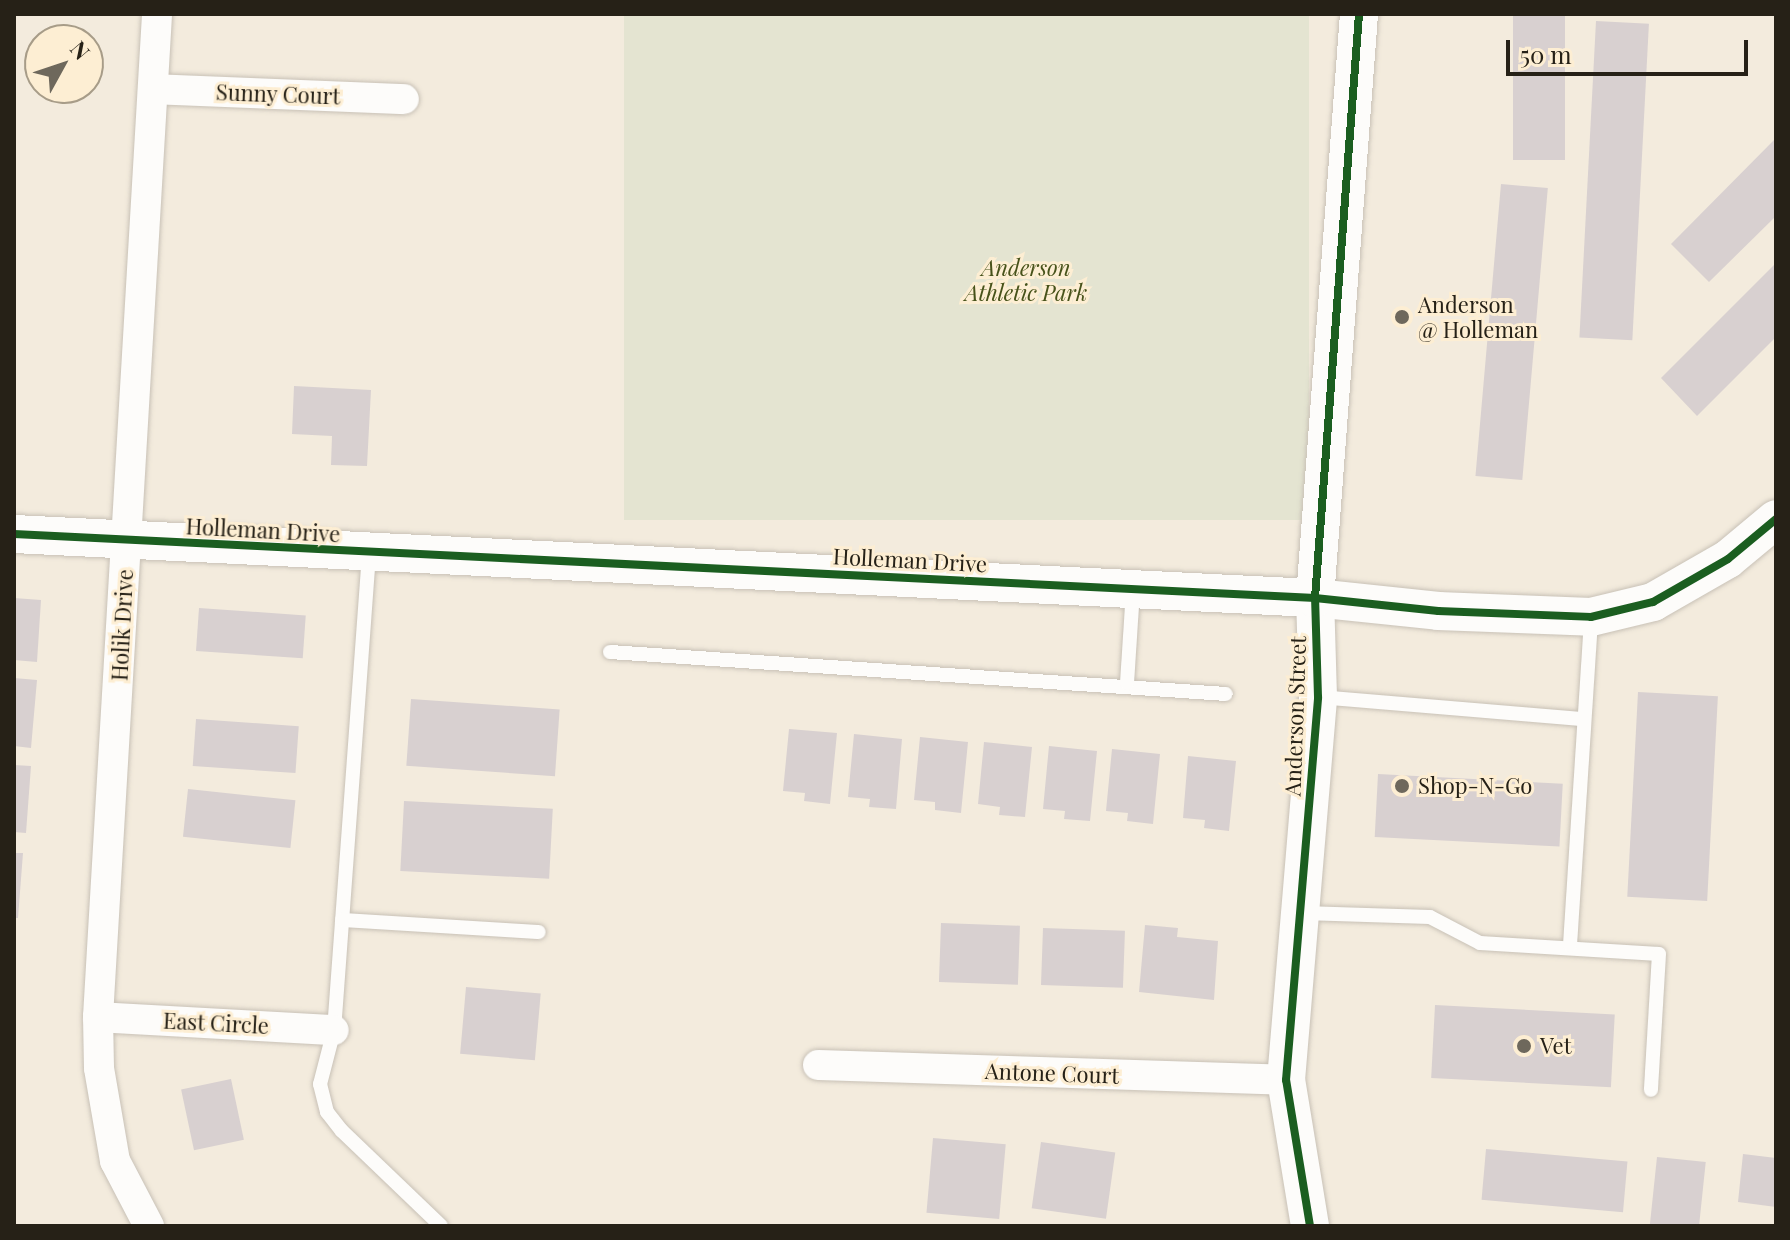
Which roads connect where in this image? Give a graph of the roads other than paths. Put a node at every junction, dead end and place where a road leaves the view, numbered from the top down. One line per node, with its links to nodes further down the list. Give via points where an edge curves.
1 (157, 14): 3 (street, Holik Drive)
2 (1359, 14): 10 (street, Anderson Street)
3 (153, 89): 4 (street, Sunny Court); 7 (street, Holik Drive)
4 (404, 99)
5 (1776, 519): 11 (street, Holleman Drive, via 1728,559 1653,602)
6 (14, 534): 7 (street, Holleman Drive)
7 (127, 542): 8 (street, Holleman Drive); 21 (street, Holik Drive)
8 (369, 553): 9 (street, Holleman Drive); 18 (lane)
9 (1133, 589): 10 (street, Holleman Drive); 13 (lane)
10 (1315, 598): 11 (street, Holleman Drive, via 1438,611); 15 (street, Anderson Street)
11 (1591, 617): 16 (lane)
12 (610, 652): 13 (lane)
13 (1127, 683): 14 (lane)
14 (1226, 694)
15 (1318, 697): 16 (lane); 17 (street, Anderson Street)
16 (1583, 719): 20 (lane)
17 (1300, 913): 20 (lane, via 1430,917 1480,943); 24 (street, Anderson Street)
18 (342, 920): 19 (lane); 22 (lane)
19 (539, 932)
20 (1570, 945): 25 (lane, via 1659,954)
21 (98, 1017): 22 (street, East Circle); 26 (street, Holik Drive, via 99,1068 115,1161)
22 (334, 1030): 27 (lane, via 320,1084 327,1112)
23 (818, 1065): 24 (street, Antone Court)
24 (1286, 1080): 28 (street, Anderson Street)
25 (1651, 1090)
26 (149, 1226)
27 (441, 1226)
28 (1310, 1226)

